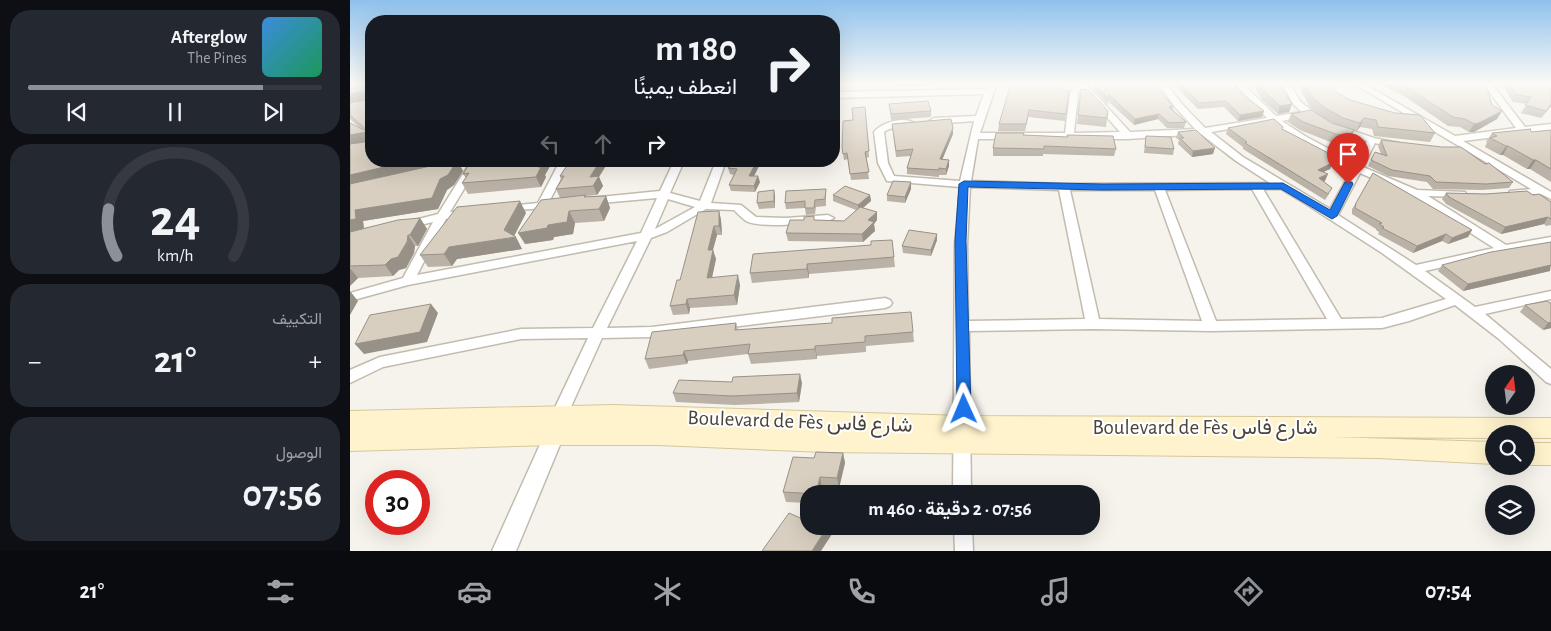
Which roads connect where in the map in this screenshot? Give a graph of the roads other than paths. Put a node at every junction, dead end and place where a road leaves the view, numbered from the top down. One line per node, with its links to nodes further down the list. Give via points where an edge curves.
1 (984, 109): 10 (street)
2 (1072, 109): 16 (street)
3 (1103, 109): 17 (street)
4 (1181, 109): 14 (street)
5 (1264, 109): 11 (street)
6 (1303, 109): 9 (street)
7 (1398, 109): 19 (street)
8 (1507, 109): 13 (street)
9 (1309, 114): 11 (street); 18 (street, via 1333,127)
10 (981, 118): 15 (street); 28 (street, via 888,125 879,132 883,161 891,179)
11 (1275, 120): 14 (street); 27 (street)
12 (1551, 127): 13 (street)
13 (1523, 130): 19 (street)
14 (1202, 131): 17 (street); 29 (street)
15 (975, 136): 16 (street); 28 (street)
16 (1069, 136): 17 (street)
17 (1128, 136)
18 (1372, 140): 20 (street); 27 (street)
19 (1451, 143): 36 (street, via 1466,147)
20 (1409, 146)
21 (459, 167): 26 (street)
22 (472, 167): 44 (street)
23 (562, 167): 40 (street)
24 (676, 167): 34 (street)
25 (719, 167): 41 (street)
26 (456, 168)
27 (1356, 168): 33 (street); 45 (street)
28 (964, 184): 30 (street); 60 (street)
29 (1283, 186): 32 (street); 45 (street)
30 (1064, 187): 31 (street); 58 (street)
31 (1159, 187): 32 (street); 61 (street)
32 (1256, 187): 59 (street)
33 (1415, 193): 37 (street); 50 (street)
34 (663, 194): 38 (street); 41 (street); 48 (street)
35 (1506, 194): 36 (street)
36 (1547, 194)
37 (1474, 195)
38 (579, 202)
39 (561, 204): 40 (street)
40 (542, 206): 42 (street)
41 (704, 206): 46 (street, via 732,206 749,218 768,222); 48 (street)
42 (498, 210)
43 (480, 212): 44 (street)
44 (442, 216): 47 (street); 52 (street)
45 (1332, 216): 51 (street)
46 (828, 218)
47 (397, 227)
48 (646, 236): 52 (street); 62 (street)
49 (1551, 241): 50 (street)
50 (1504, 249): 51 (street)
51 (1413, 270): 55 (street)
52 (408, 281): 54 (street)
53 (1551, 295): 57 (street)
54 (350, 297)
55 (1457, 300): 57 (street); 59 (street, via 1382,323)
56 (885, 303): 62 (street, via 696,328)
57 (1474, 312): 64 (street)
58 (1093, 324): 60 (street); 61 (street)
59 (1337, 324): 61 (street)
60 (962, 326): 68 (street)
61 (1211, 326)
62 (597, 333): 63 (street, via 521,334 380,362); 66 (street)
63 (350, 377)
64 (1551, 378)
65 (350, 421): 66 (main road, Boulevard de Fès شارع فاس)
66 (556, 426): 68 (main road, Boulevard de Fès شارع فاس, via 658,436 824,442); 69 (main road, Boulevard de Fès شارع فاس); 75 (street)
67 (1551, 428): 68 (main road, Boulevard de Fès شارع فاس)
68 (963, 436): 70 (main road, Boulevard de Fès شارع فاس); 73 (street)
69 (350, 441)
70 (1485, 452)
71 (1535, 454): 72 (main road)
72 (1551, 454)
73 (962, 485)
74 (963, 535): 76 (street)
75 (504, 551)
76 (964, 551)

